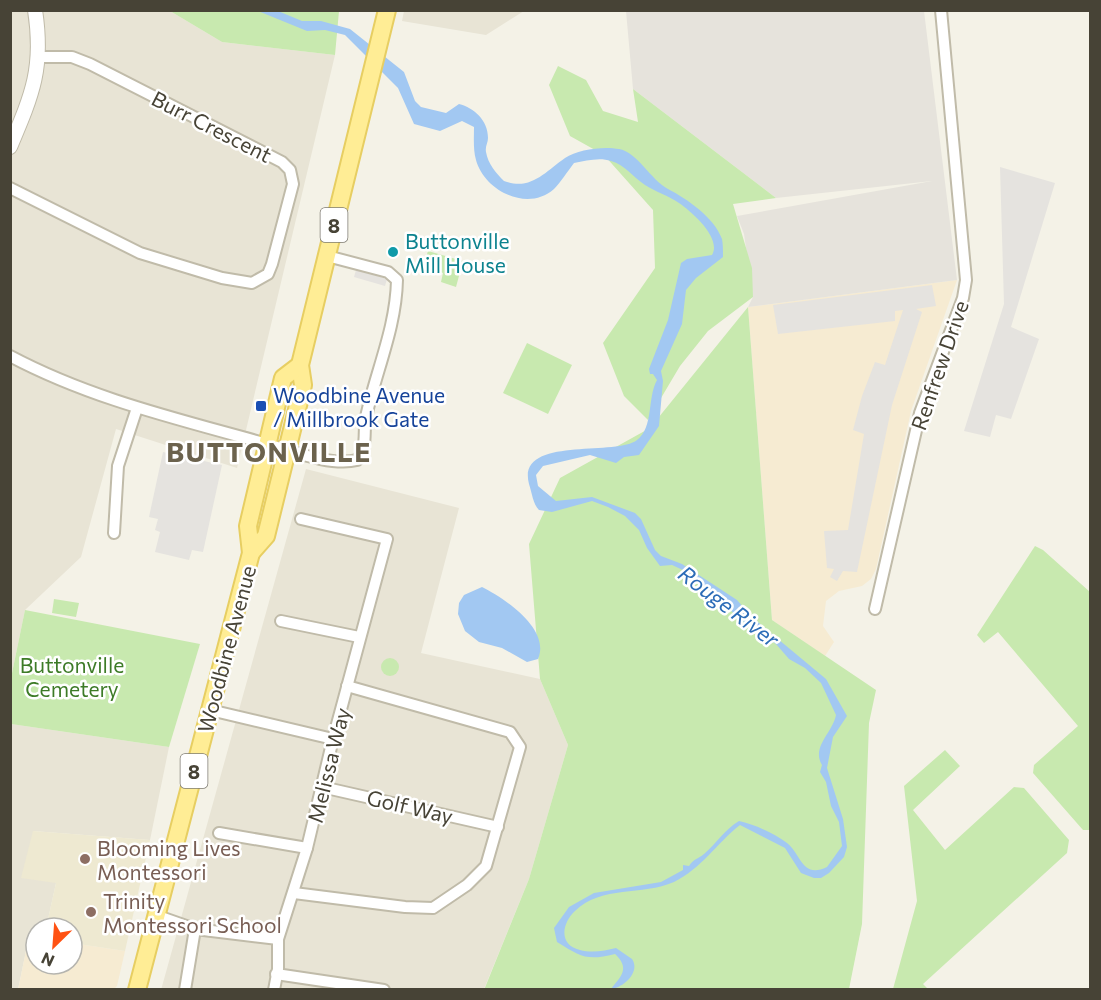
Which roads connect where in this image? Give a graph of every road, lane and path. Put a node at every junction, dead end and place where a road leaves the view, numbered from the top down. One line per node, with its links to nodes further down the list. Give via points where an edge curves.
1 (35, 10): 4 (street)
2 (387, 10): 7 (main road, Woodbine Avenue / 8)
3 (941, 10): 16 (street, Renfrew Drive, via 966,280 920,413)
4 (40, 57): 5 (street, via 29,101); 6 (street, Burr Crescent, via 72,57 90,64 282,162 292,174 291,195 268,274 252,283 140,253)
5 (10, 147)
6 (10, 188)
7 (327, 256): 9 (main road, Woodbine Avenue / 8); 12 (street, via 388,272 397,280 383,360 363,433 365,447 362,456 349,462)
8 (10, 356): 10 (street, via 76,388)
9 (300, 365): 11 (main road, Woodbine Avenue / 8, via 284,378); 12 (main road, Woodbine Avenue / 8, via 303,386)
10 (137, 408): 11 (street); 14 (street, via 118,466)
11 (268, 444): 12 (street); 15 (main road, Woodbine Avenue / 8, via 248,526)
12 (286, 449): 15 (main road, Woodbine Avenue / 8, via 266,536)
13 (301, 519): 18 (street, Melissa Way, via 387,539)
14 (114, 533)
15 (251, 553): 20 (main road, Woodbine Avenue / 8)
16 (875, 609)
17 (281, 621): 18 (street)
18 (359, 637): 19 (street, Melissa Way)
19 (347, 686): 21 (street, Melissa Way); 23 (street, via 510,732 520,747)
20 (210, 710): 21 (street); 27 (main road, Woodbine Avenue / 8)
21 (333, 739): 22 (street, Melissa Way)
22 (322, 787): 23 (street, Golf Way); 25 (street, Melissa Way)
23 (498, 827): 26 (street, via 486,866 467,885 433,908)
24 (219, 833): 25 (street)
25 (308, 848): 26 (street, Melissa Way)
26 (294, 893): 29 (street, Melissa Way)
27 (158, 916): 28 (street); 31 (main road, Woodbine Avenue / 8)
28 (195, 928): 29 (street); 32 (street)
29 (278, 939): 30 (street, Melissa Way)
30 (276, 974): 33 (street, Melissa Way); 34 (street)
31 (137, 990)
32 (185, 990)
33 (274, 990)
34 (384, 990)

